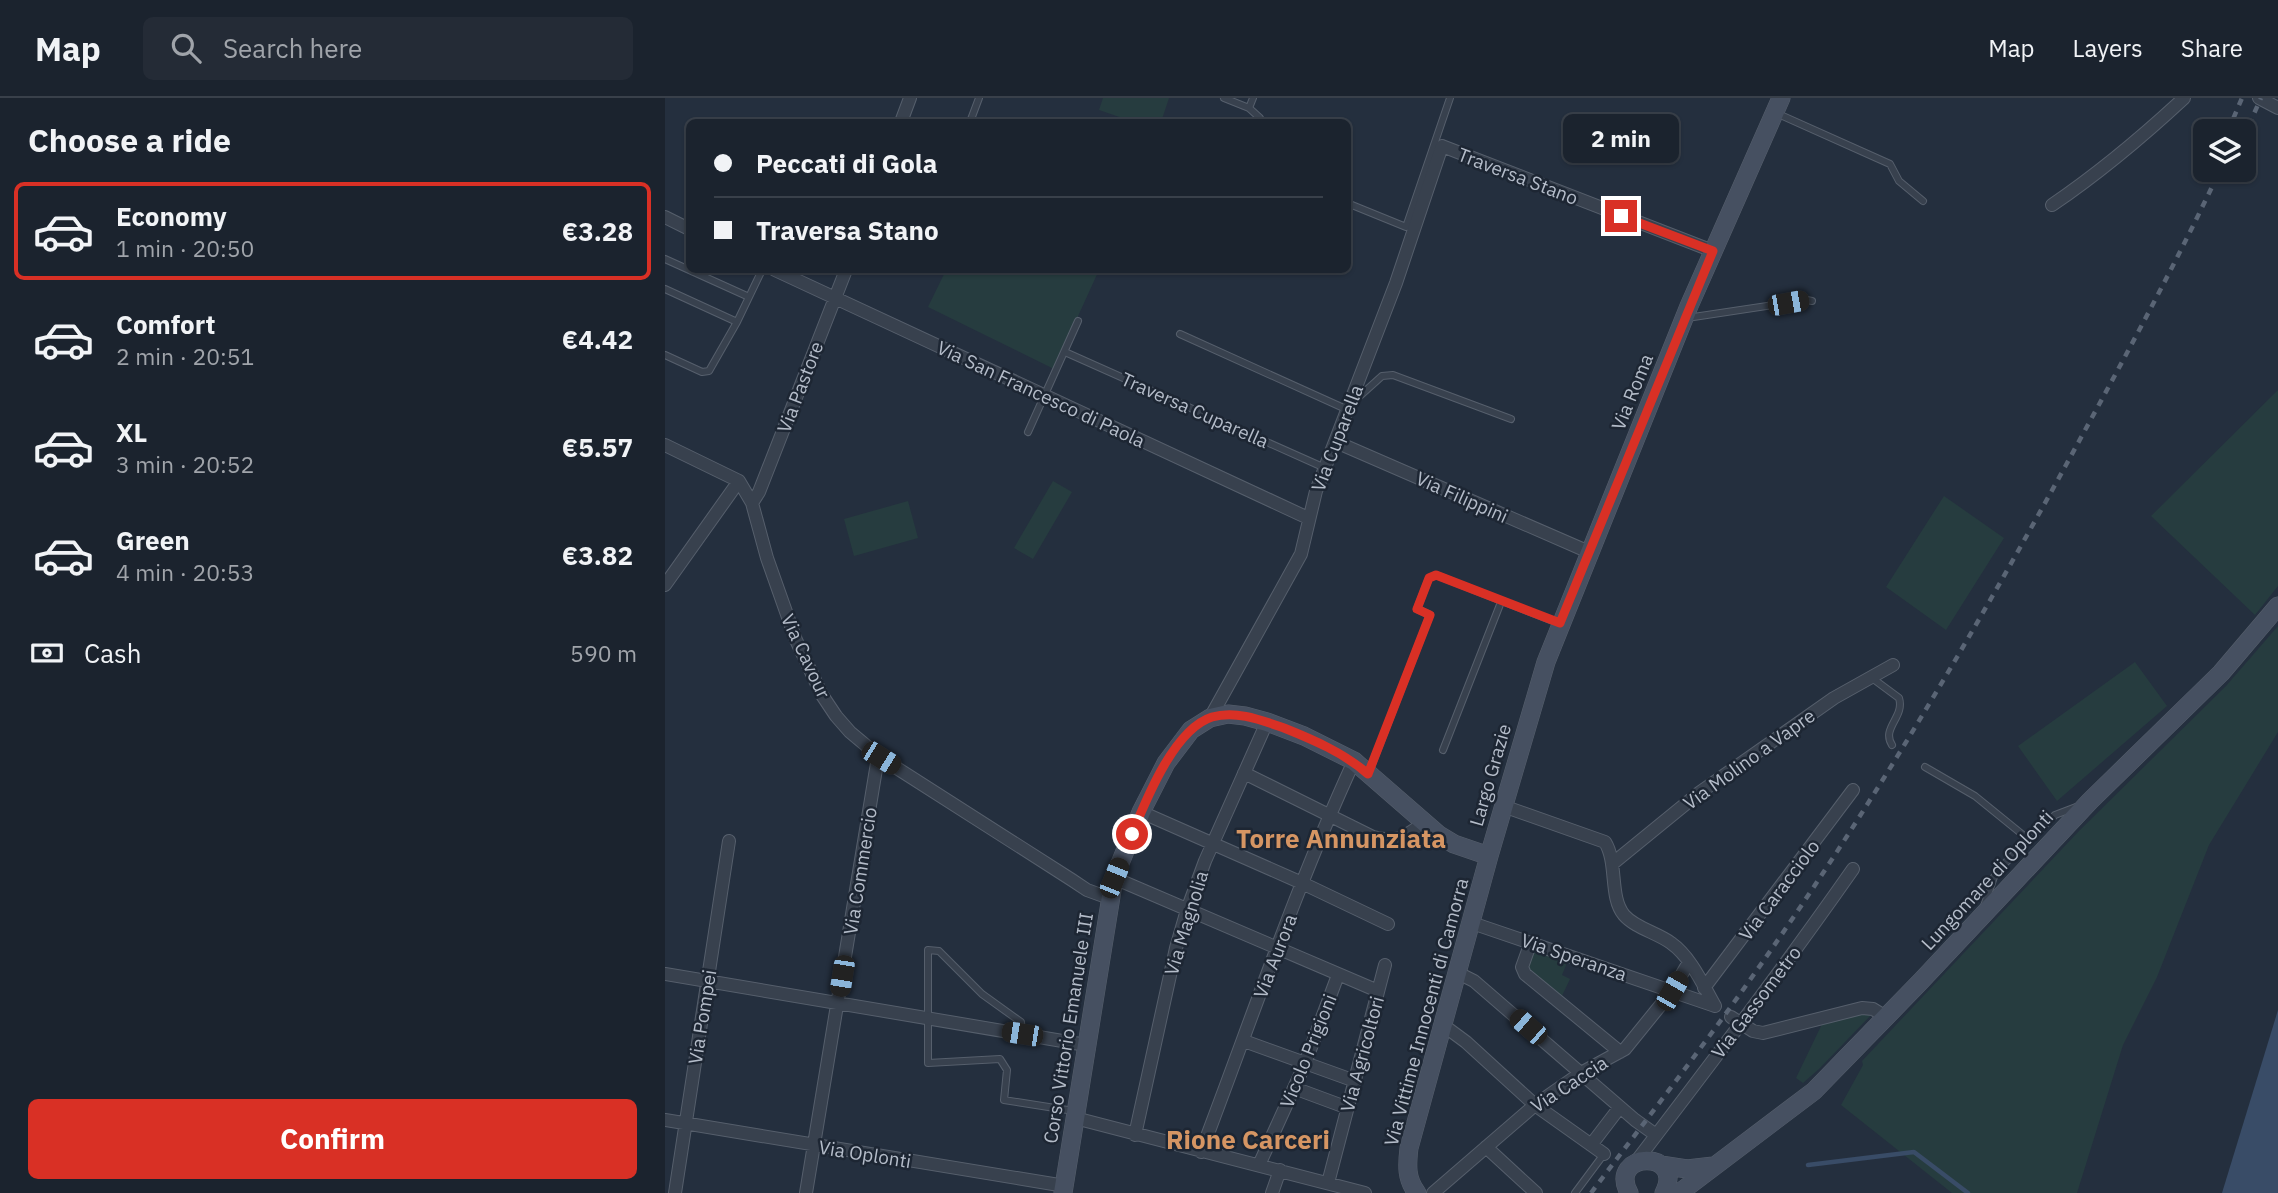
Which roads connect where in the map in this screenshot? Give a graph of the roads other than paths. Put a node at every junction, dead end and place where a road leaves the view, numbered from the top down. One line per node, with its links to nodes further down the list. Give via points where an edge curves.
1 (910, 98): 11 (street)
2 (979, 98): 12 (lane)
3 (1224, 98): 9 (lane)
4 (1253, 98): 9 (lane)
5 (1450, 98): 16 (lane, via 1406,227)
6 (2184, 98): 17 (street, via 2090,180)
7 (2259, 98): 10 (street)
8 (1777, 102): 15 (lane, via 1890,164 1899,181); 20 (street, Via Roma)
9 (1249, 108): 13 (lane)
10 (2278, 108)
11 (902, 119)
12 (970, 119)
13 (1260, 119)
14 (1442, 146): 20 (street, Traversa Stano); 38 (street, Via Cuparella)
15 (1923, 201)
16 (1351, 205)
17 (2052, 205)
18 (667, 222): 19 (street)
19 (686, 228)
20 (1713, 251): 31 (street, Via Roma)
21 (665, 259): 22 (lane)
22 (686, 268)
23 (696, 273): 28 (lane)
24 (761, 273): 28 (lane)
25 (781, 273): 29 (street, Via San Francesco di Paola)
26 (845, 273): 29 (street, Via Pastore)
27 (665, 289): 33 (lane)
28 (749, 297): 33 (lane)
29 (835, 298): 37 (street, Via San Francesco di Paola); 45 (street, Via Pastore)
30 (1812, 301): 31 (lane)
31 (1685, 318): 47 (street, Via Roma)
32 (1078, 321): 35 (lane)
33 (737, 322): 36 (lane, via 709,371)
34 (1180, 334): 38 (lane)
35 (1065, 352): 37 (lane); 43 (lane, Traversa Cuparella)
36 (665, 355)
37 (1045, 396): 40 (lane); 46 (street, Via San Francesco di Paola)
38 (1349, 407): 39 (lane, via 1382,376 1393,375); 41 (street, Via Cuparella)
39 (1511, 419)
40 (1028, 432)
41 (1336, 442): 43 (street, Via Cuparella); 47 (street, Via Filippini)
42 (665, 445): 44 (street)
43 (1325, 468): 46 (street, Via Cuparella)
44 (739, 481): 45 (street, Via Cavour); 48 (street)
45 (752, 503): 59 (street, Via Cavour, via 781,599 822,695 850,732)
46 (1308, 519): 55 (street, Via Cuparella, via 1301,554)
47 (1589, 552): 51 (street, Via Roma)
48 (665, 585)
49 (1501, 601): 51 (lane); 58 (lane); 63 (lane, via 1436,575 1429,578 1417,609 1430,615)
50 (2278, 606): 65 (street, Lungomare di Oplonti, via 2221,673)
51 (1560, 623): 54 (street, Via Roma)
52 (1893, 665): 53 (street, Via Molino a Vapre)
53 (1871, 677): 57 (lane, via 1901,703 1901,712 1889,730); 74 (street, Via Molino a Vapre, via 1699,793)
54 (1532, 705): 66 (street, Largo Grazie)
55 (1210, 718): 56 (street, via 1237,715); 67 (street, Corso Vittorio Emanuele III, via 1186,735)
56 (1267, 722): 60 (street); 62 (street, Via Magnolia)
57 (1892, 745)
58 (1443, 750)
59 (881, 758): 78 (street, Via Cavour, via 1080,885); 94 (street, Via Commercio)
60 (1354, 761): 63 (street); 68 (street, Via Aurora)
61 (1925, 767): 70 (lane, via 1975,796)
62 (1244, 773): 68 (street); 72 (street, Via Magnolia)
63 (1368, 774): 69 (street)
64 (1853, 790): 91 (street, Via Caracciolo)
65 (2090, 801): 70 (lane, via 2055,815); 80 (street, Lungomare di Oplonti)
66 (1503, 806): 73 (street, Largo Grazie); 74 (street, via 1605,842)
67 (1141, 813): 72 (street); 76 (street, Corso Vittorio Emanuele III)
68 (1329, 815): 69 (street, via 1387,841 1403,838); 77 (street, Via Aurora)
69 (1424, 823): 73 (street, via 1454,844)
70 (2028, 839): 80 (lane, via 1994,877)
71 (729, 841): 90 (street, Via Pompei)
72 (1213, 843): 77 (street); 79 (street, Via Magnolia)
73 (1489, 856): 81 (street, Via Vittime Innocenti di Camorra)
74 (1612, 864): 85 (street, via 1617,902 1625,916 1671,942)
75 (1853, 869): 97 (street, Via Gassometro, via 1780,973)
76 (1114, 878): 78 (street, Corso Vittorio Emanuele III); 79 (street)
77 (1302, 883): 82 (street); 84 (street, Via Aurora)
78 (1109, 898): 101 (street, Corso Vittorio Emanuele III)
79 (1187, 910): 84 (street); 114 (street, Via Magnolia)
80 (1981, 917): 95 (street, Lungomare di Oplonti)
81 (1472, 923): 83 (street, Via Speranza); 87 (street, Via Vittime Innocenti di Camorra)
82 (1388, 924)
83 (1531, 942): 93 (street, Via Speranza); 102 (street, via 1522,967 1525,974)
84 (1277, 948): 89 (street); 100 (street, Via Aurora)
85 (1689, 962): 91 (street); 93 (street, Via Caccia)
86 (1385, 965): 92 (street, Via Agricoltori)
87 (1458, 972): 98 (street, Via Vittime Innocenti di Camorra); 104 (street)
88 (665, 974): 90 (street)
89 (1338, 975): 92 (street); 103 (street, Vicolo Prigioni)
90 (708, 982): 94 (street); 112 (street, Via Pompei)
91 (1705, 988): 93 (street, Via Speranza, via 1715,1006)
92 (1378, 991): 105 (street, Via Agricoltori)
93 (1672, 991): 102 (street, Via Caccia)
94 (837, 1004): 96 (street); 116 (street, Via Commercio)
95 (1886, 1017): 97 (street, via 1862,1008 1763,1032); 122 (street, Lungomare di Oplonti, via 1814,1091)
96 (928, 1019): 99 (street); 99 (lane, via 928,950 939,951 982,994 1021,1022); 110 (lane, via 928,1063 1000,1059 1007,1070 1004,1100)
97 (1735, 1020): 113 (street, Via Gassometro)
98 (1443, 1025): 107 (street); 126 (street, Via Vittime Innocenti di Camorra, via 1409,1148)
99 (1022, 1034): 101 (street)
100 (1244, 1041): 103 (street); 118 (street, Via Aurora)
101 (1086, 1045): 110 (street, Corso Vittorio Emanuele III)
102 (1620, 1052): 104 (street, Via Caccia)
103 (1305, 1061): 105 (street); 106 (street, Vicolo Prigioni)
104 (1581, 1073): 107 (street, Via Caccia); 108 (street)
105 (1355, 1081): 109 (street, Via Agricoltori)
106 (1294, 1088): 109 (street); 121 (street, Vicolo Prigioni)
107 (1535, 1105): 115 (street); 117 (street, Via Caccia)
108 (1620, 1107): 113 (street); 115 (street)
109 (1347, 1108): 125 (street, Via Agricoltori)
110 (1076, 1115): 114 (street); 127 (street, Corso Vittorio Emanuele III)
111 (665, 1120): 112 (street, Via Oplonti)
112 (686, 1124): 116 (street, Via Oplonti); 128 (street, Via Pompei)
113 (1654, 1133): 120 (street); 123 (street, Via Gassometro)
114 (1135, 1135): 118 (street)
115 (1591, 1145): 119 (street)
116 (814, 1146): 127 (street, Via Oplonti); 129 (street, Via Commercio)
117 (1486, 1147): 132 (street, Via Caccia); 133 (street)
118 (1201, 1152): 121 (street)
119 (1604, 1154): 134 (lane)
120 (1658, 1163): 122 (street, via 1687,1169); 123 (street, via 1644,1160); 137 (street, via 1667,1176)
121 (1259, 1165): 124 (street)
122 (1713, 1166): 138 (street, Lungomare di Oplonti)
123 (1630, 1169): 135 (street); 136 (street, via 1625,1182)
124 (1280, 1170): 125 (street); 130 (street)
125 (1328, 1183): 131 (street)
126 (1409, 1188)
127 (1064, 1189)
128 (675, 1193)
129 (806, 1193)
130 (1272, 1193)
131 (1366, 1193)
132 (1433, 1193)
133 (1536, 1193)
134 (1575, 1193)
135 (1619, 1193)
136 (1629, 1193)
137 (1664, 1193)
138 (1679, 1193)

